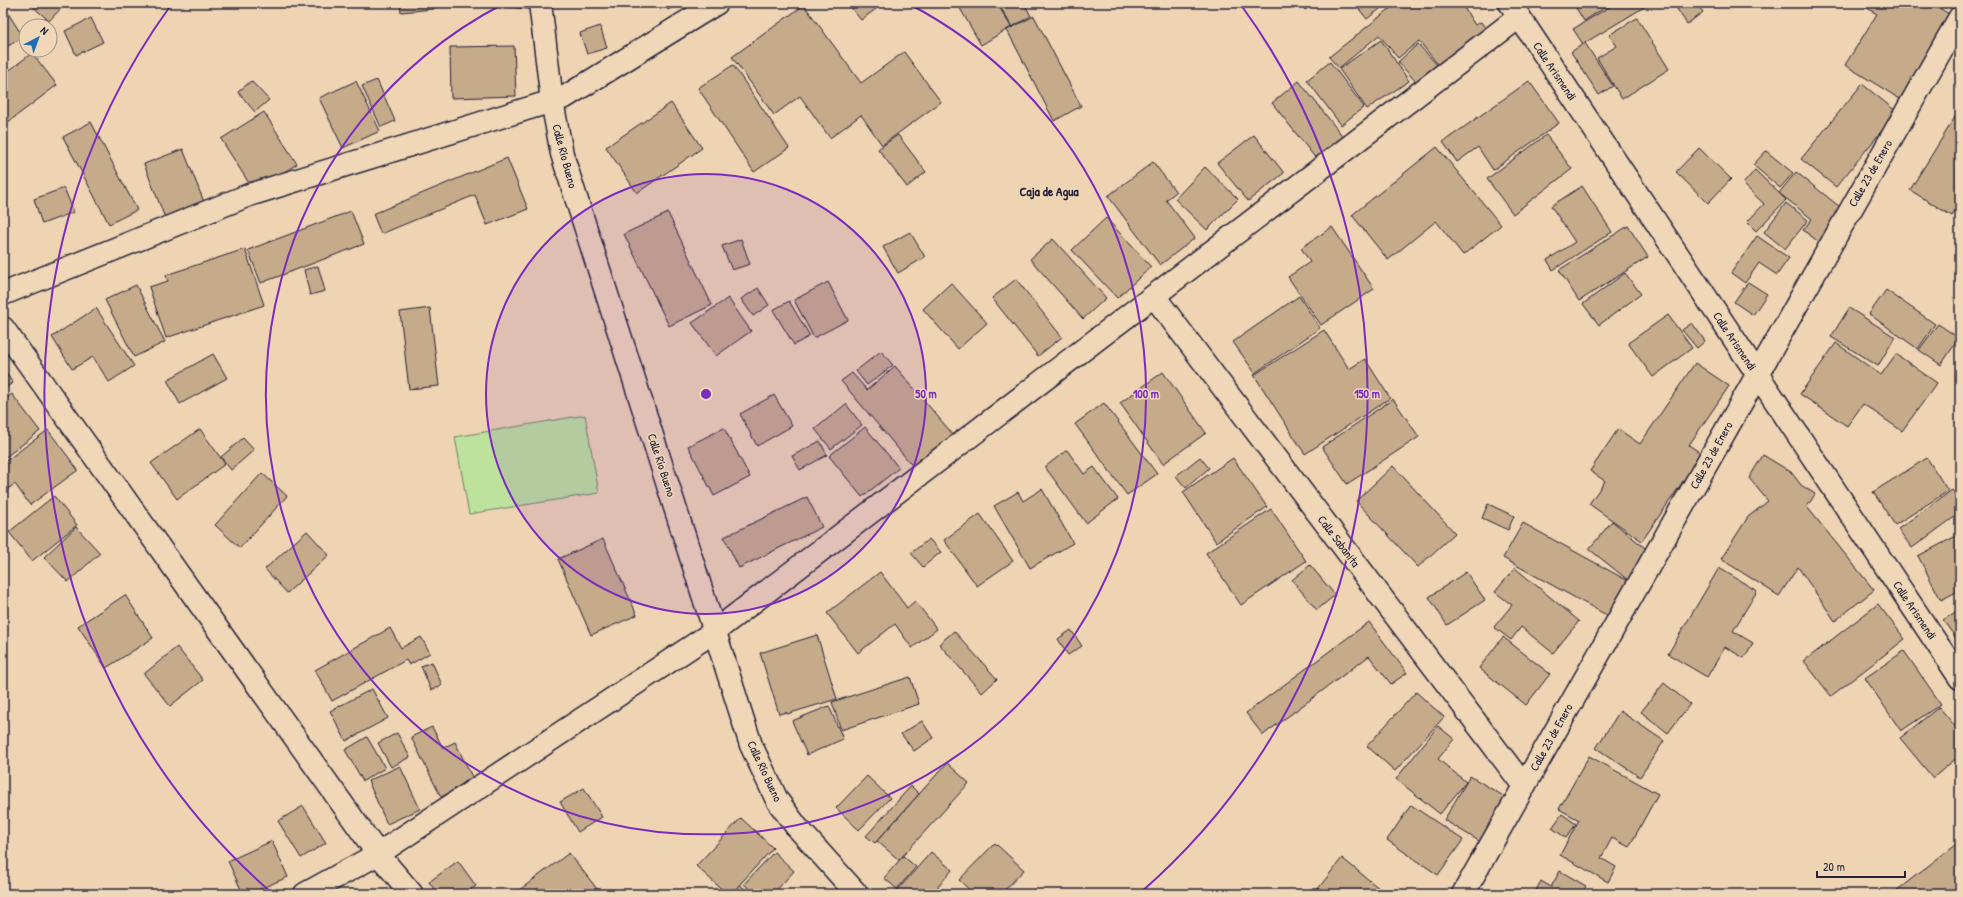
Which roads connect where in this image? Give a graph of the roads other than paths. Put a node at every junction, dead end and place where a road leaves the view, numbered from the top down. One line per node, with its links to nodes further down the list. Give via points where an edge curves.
1 (540, 3): 5 (street, Calle Río Bueno)
2 (717, 3): 5 (street, via 582,88)
3 (1514, 10): 7 (street); 9 (street, Calle Arismendi)
4 (1960, 17): 9 (street, Calle 23 de Enero)
5 (552, 101): 6 (street, via 250,195); 10 (street, Calle Río Bueno, via 562,154)
6 (3, 294)
7 (1154, 296): 10 (street); 12 (street, Calle Sabanita)
8 (3, 328): 13 (street)
9 (1757, 374): 11 (street, Calle Arismendi); 12 (street, Calle 23 de Enero)
10 (715, 631): 13 (street); 14 (street, Calle Río Bueno, via 751,745 777,800)
11 (1960, 678)
12 (1524, 786): 19 (street, Calle 23 de Enero)
13 (378, 854): 15 (street); 16 (street)
14 (834, 869): 17 (street); 18 (street, Calle Río Bueno)
15 (305, 894)
16 (412, 894)
17 (838, 894)
18 (857, 894)
19 (1463, 894)

